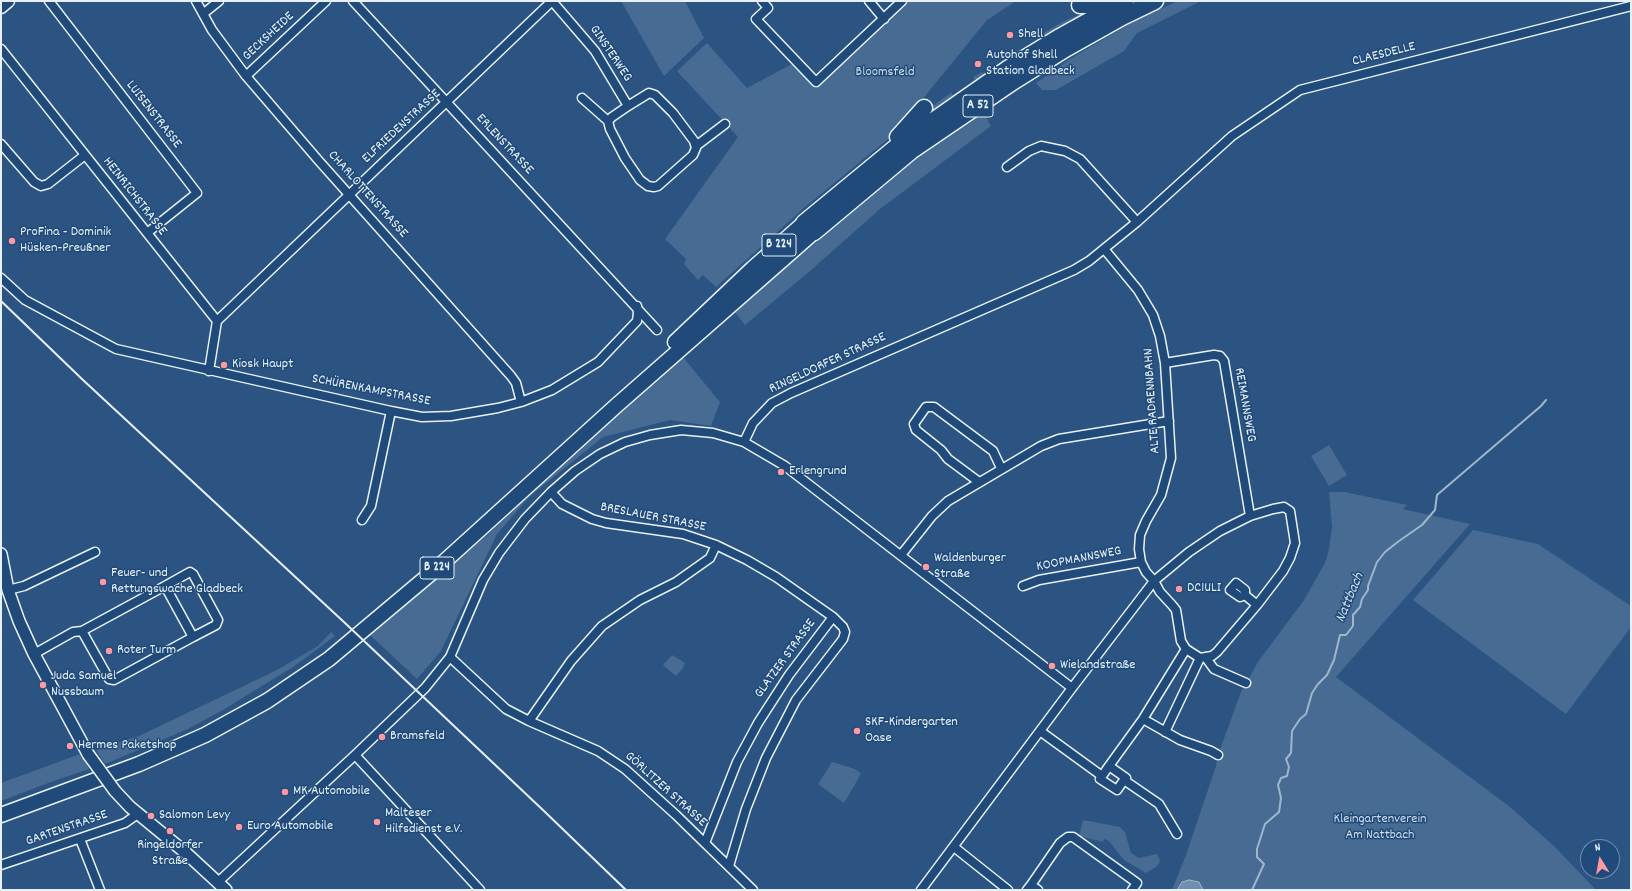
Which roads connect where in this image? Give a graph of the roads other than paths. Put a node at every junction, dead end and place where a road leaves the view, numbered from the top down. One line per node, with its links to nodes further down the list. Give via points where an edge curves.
1 (8, 1): 15 (main road)
2 (49, 1): 36 (street, LUISENSTRASSE, via 197,193)
3 (196, 1): 17 (street, CHARLOTTENSTRASSE)
4 (220, 1): 17 (street)
5 (326, 1): 20 (street, GECKSHEIDE)
6 (353, 1): 22 (street, ERLENSTRASSE)
7 (552, 1): 22 (street, ELFRIEDENSTRASSE); 23 (street, GINSTERWEG, via 595,51)
8 (762, 1): 18 (street, via 768,8 756,18 816,82)
9 (868, 1): 18 (street)
10 (902, 1): 18 (street)
11 (1109, 1): 14 (highway, via 1095,5)
12 (1125, 1): 30 (highway, A 52, via 1009,68)
13 (1155, 1): 35 (highway, A 52, via 1122,17 1014,81 911,151)
14 (1080, 5)
15 (1, 6)
16 (1631, 6): 32 (street, CLAESDELLE, via 1300,90 1232,136)
17 (203, 14): 20 (street, CHARLOTTENSTRASSE)
18 (884, 19)
19 (1, 48): 29 (street, HEINRICHSTRASSE)
20 (246, 76): 33 (street, CHARLOTTENSTRASSE)
21 (582, 98): 25 (street)
22 (447, 102): 33 (street, ELFRIEDENSTRASSE); 39 (street, ERLENSTRASSE)
23 (628, 106): 25 (street); 28 (street, via 650,93 655,94 673,113)
24 (924, 108): 30 (highway, via 898,137)
25 (608, 122): 28 (street, via 625,158 640,180 648,186 658,186 693,155)
26 (726, 124): 28 (street)
27 (1, 144): 29 (street, via 34,182 41,186 48,184)
28 (696, 146)
29 (84, 155): 36 (street, HEINRICHSTRASSE)
30 (886, 156): 35 (highway, A 52)
31 (1007, 168): 34 (street, via 1028,151 1041,146 1065,151 1080,159)
32 (1173, 189): 34 (street, RINGELDORFER STRASSE)
33 (350, 194): 40 (street, ELFRIEDENSTRASSE); 44 (street, CHARLOTTENSTRASSE, via 511,376 516,383)
34 (1137, 222): 37 (street, RINGELDORFER STRASSE)
35 (809, 227): 82 (highway, B 224, via 428,565 324,652 258,696 170,742); 84 (highway, B 224, via 435,570 329,659 267,701 205,735 139,764)
36 (147, 233): 40 (street, HEINRICHSTRASSE)
37 (1105, 250): 42 (street, ALTE RADRENNBAHN, via 1138,290 1153,315); 47 (street, RINGELDORFER STRASSE, via 1074,270 772,403 753,423)
38 (1, 278): 43 (street, SCHÜRENKAMPSTRASSE, via 25,300 116,349)
39 (637, 306): 41 (street, ERLENSTRASSE); 44 (street, SCHÜRENKAMPSTRASSE, via 637,321 598,362 552,390)
40 (217, 321): 43 (street)
41 (657, 330)
42 (1165, 363): 46 (street, ALTE RADRENNBAHN); 51 (street, REIMANNSWEG, via 1214,355 1220,356 1224,361)
43 (209, 371): 45 (street, SCHÜRENKAMPSTRASSE)
44 (521, 402): 45 (street, SCHÜRENKAMPSTRASSE, via 450,416 422,416)
45 (391, 411): 52 (street, via 371,506)
46 (1169, 421): 48 (street, via 1059,440 1041,446); 57 (street, ALTE RADRENNBAHN, via 1171,458 1161,495 1140,535)
47 (744, 442): 50 (street, via 713,433 681,430 650,435 625,442 600,454); 56 (street, via 785,466)
48 (1001, 468): 49 (street); 49 (street, via 993,451 934,407 926,407 914,424 916,430)
49 (979, 482): 56 (street, via 948,501 932,516)
50 (551, 492): 53 (street, BRESLAUER STRASSE, via 562,504 592,519 683,534); 69 (street, via 525,519 499,553 483,580)
51 (1250, 516): 58 (street, via 1189,552); 63 (street, via 1284,507 1290,511 1295,544 1283,571)
52 (362, 520)
53 (716, 545): 64 (street, BRESLAUER STRASSE, via 747,560); 74 (street, via 710,558 676,582 640,600 602,626 571,661)
54 (95, 552): 61 (street)
55 (1, 554): 61 (street)
56 (901, 556): 72 (street)
57 (1141, 562): 58 (street); 60 (street, KOOPMANNSWEG, via 1039,580)
58 (1154, 581): 67 (street, via 1176,610 1181,641); 72 (street)
59 (164, 586): 65 (street); 66 (street); 66 (street, via 190,572 193,574 218,620 216,625)
60 (1023, 586)
61 (8, 594): 68 (street)
62 (1245, 595): 63 (street)
63 (1257, 605): 70 (street, via 1217,652)
64 (833, 617): 87 (street, GLATZER STRASSE, via 789,675 758,723 737,762); 90 (street, GLATZER STRASSE, via 843,627 843,638 796,700 766,758 746,809)
65 (82, 632): 66 (street, via 109,679 114,680); 68 (street, via 73,632)
66 (193, 637)
67 (1186, 649): 70 (street); 73 (street)
68 (34, 654): 83 (street, bridge, via 88,754 114,791)
69 (450, 657): 74 (street, GÖRLITZER STRASSE, via 506,709); 77 (street, via 425,688)
70 (1203, 658): 71 (street, via 1214,668); 76 (street)
71 (1246, 683)
72 (1072, 688): 75 (street)
73 (1143, 719): 76 (street); 79 (street)
74 (529, 721): 87 (street, GÖRLITZER STRASSE, via 598,751 622,767)
75 (1040, 731): 80 (street); 88 (street)
76 (1165, 732): 78 (street)
77 (355, 755): 91 (street); 95 (street)
78 (1218, 755)
79 (1109, 766): 80 (street); 81 (street, via 1126,778)
80 (1102, 776): 81 (street, via 1100,779 1117,790)
81 (1124, 780): 85 (street, via 1159,804)
82 (1, 806)
83 (139, 813): 86 (street, GARTENSTRASSE, via 126,823); 91 (street)
84 (1, 815)
85 (1177, 834)
86 (80, 839): 89 (street, GARTENSTRASSE); 93 (street)
87 (705, 843): 90 (street, GÖRLITZER STRASSE)
88 (954, 847): 97 (street); 98 (street)
89 (1, 865)
90 (729, 866): 96 (street, GÖRLITZER STRASSE)
91 (218, 882): 94 (street)
92 (1029, 887): 99 (street); 100 (street, via 1060,843 1068,837 1073,837 1137,883)
93 (100, 890)
94 (226, 890)
95 (480, 890)
96 (753, 890)
97 (921, 890)
98 (1008, 890)
99 (1038, 890)
100 (1132, 890)

